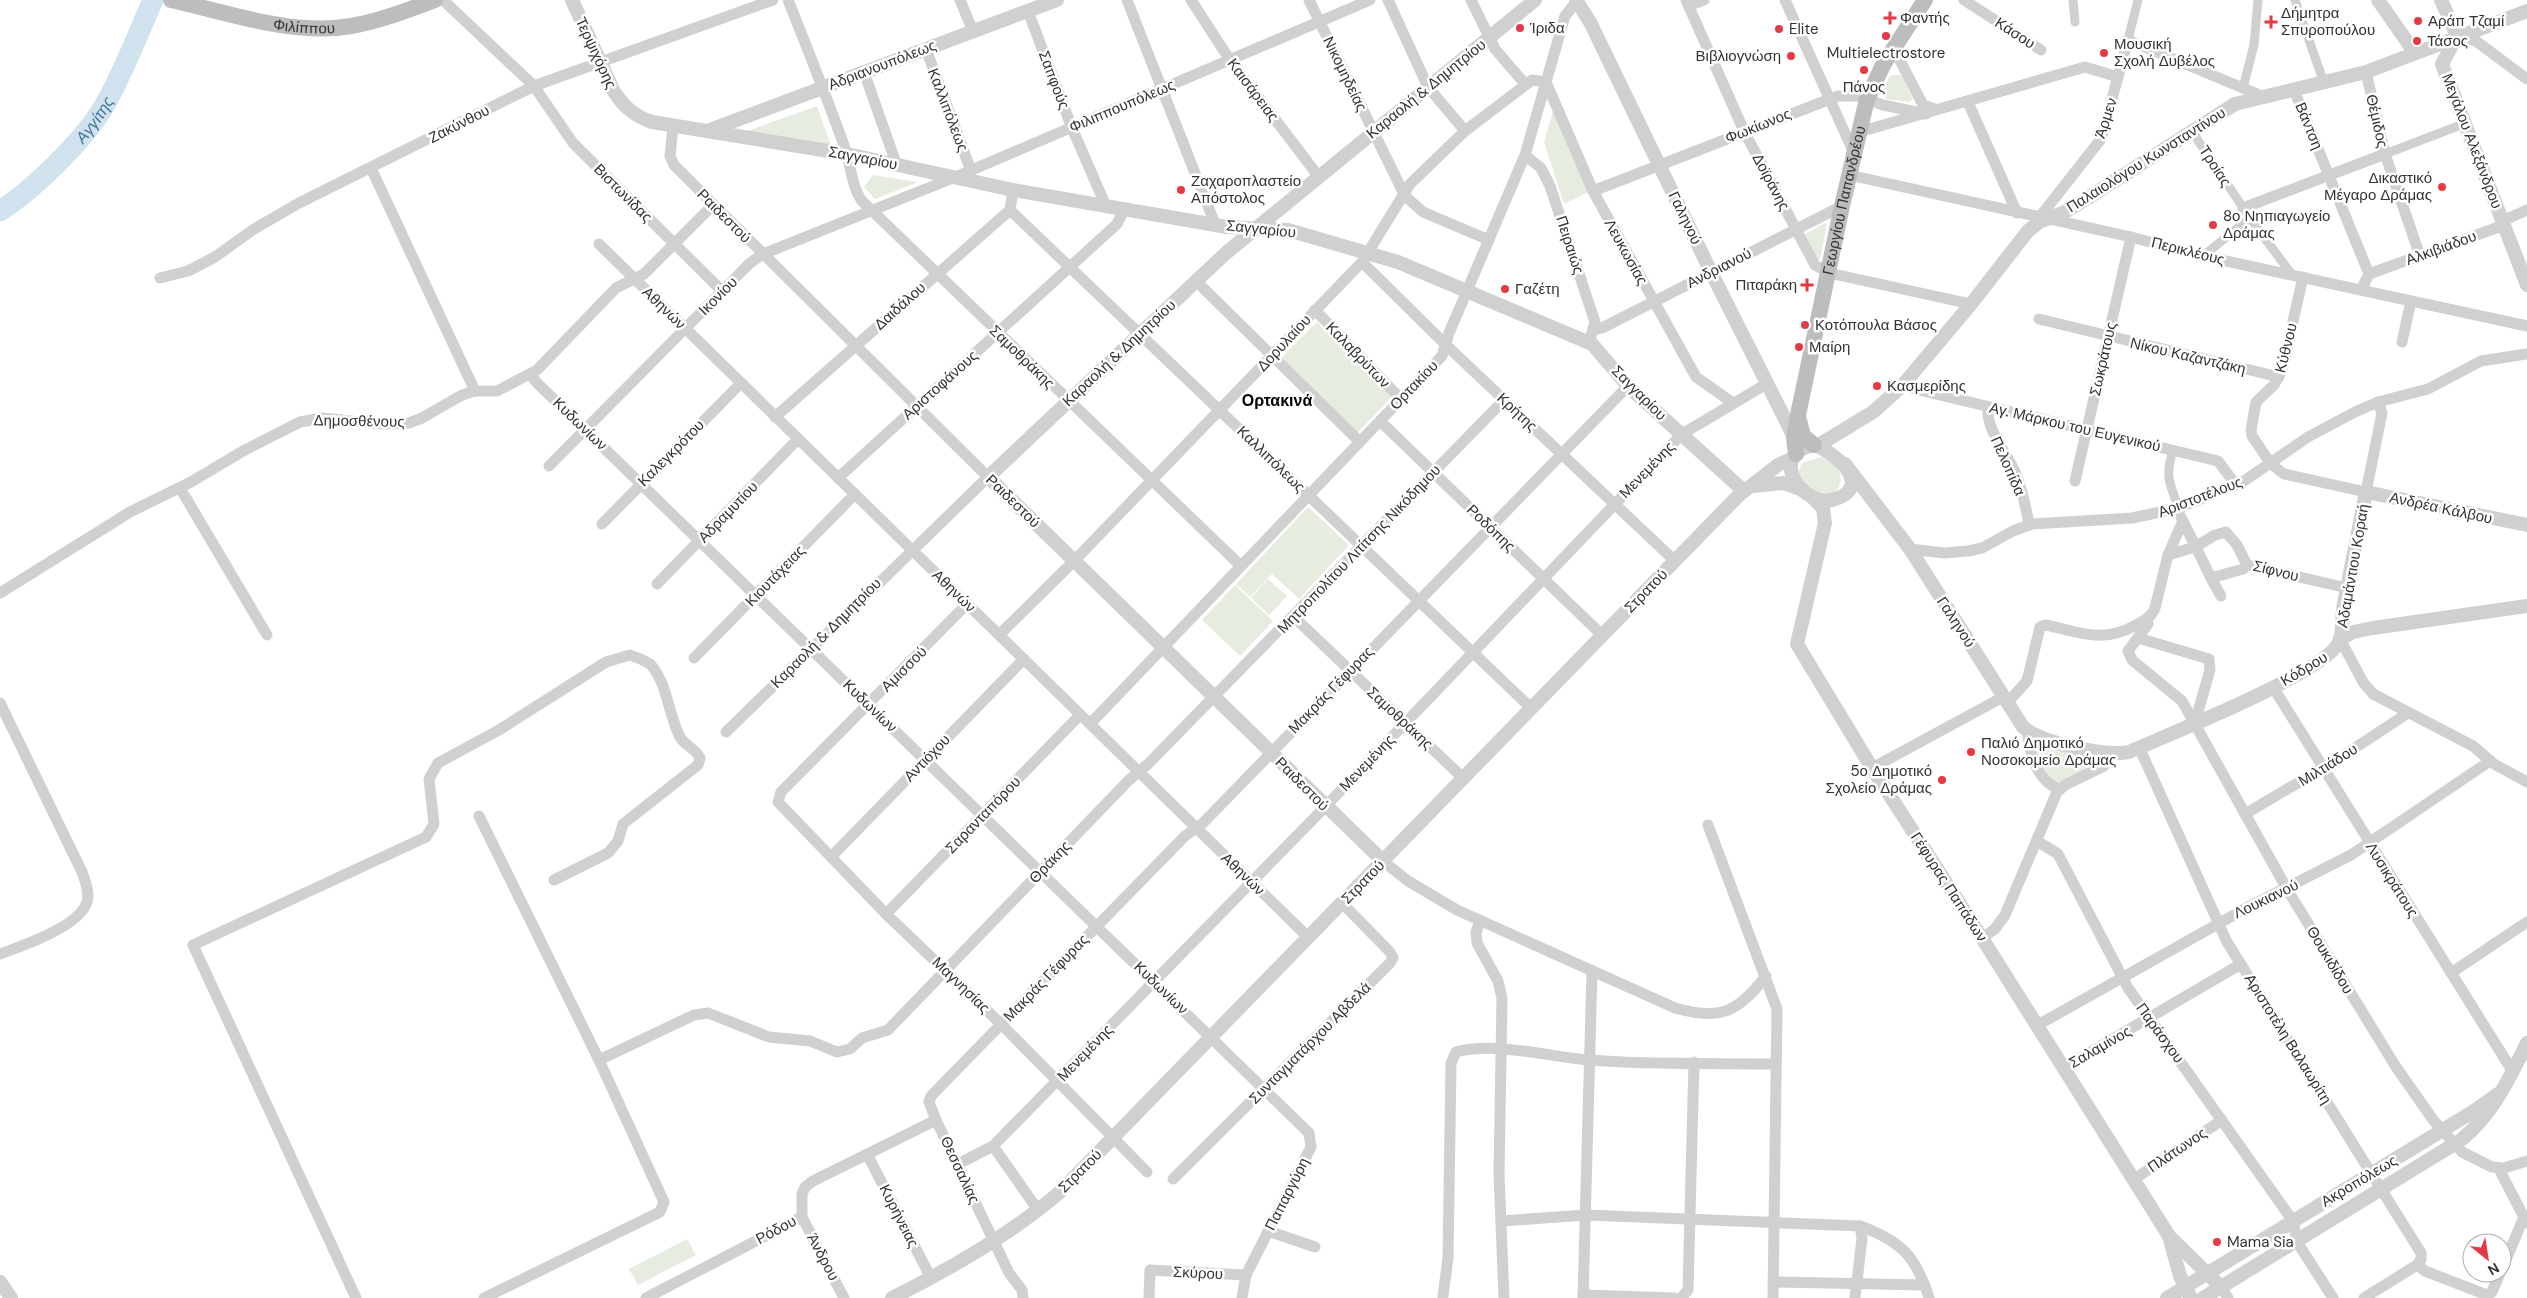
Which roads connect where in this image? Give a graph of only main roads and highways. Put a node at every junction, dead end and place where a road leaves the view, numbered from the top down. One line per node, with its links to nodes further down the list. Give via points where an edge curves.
1 (436, 0): 3 (main road, Φιλίππου, via 362,23 322,28 272,22)
2 (1925, 0): 4 (main road, Γεωργίου Παπανδρέου, via 1875,79 1867,99)
3 (174, 1)
4 (1798, 415): 5 (main road, via 1803,436); 6 (main road, Γεωργίου Παπανδρέου)
5 (1815, 446)
6 (1794, 456)

